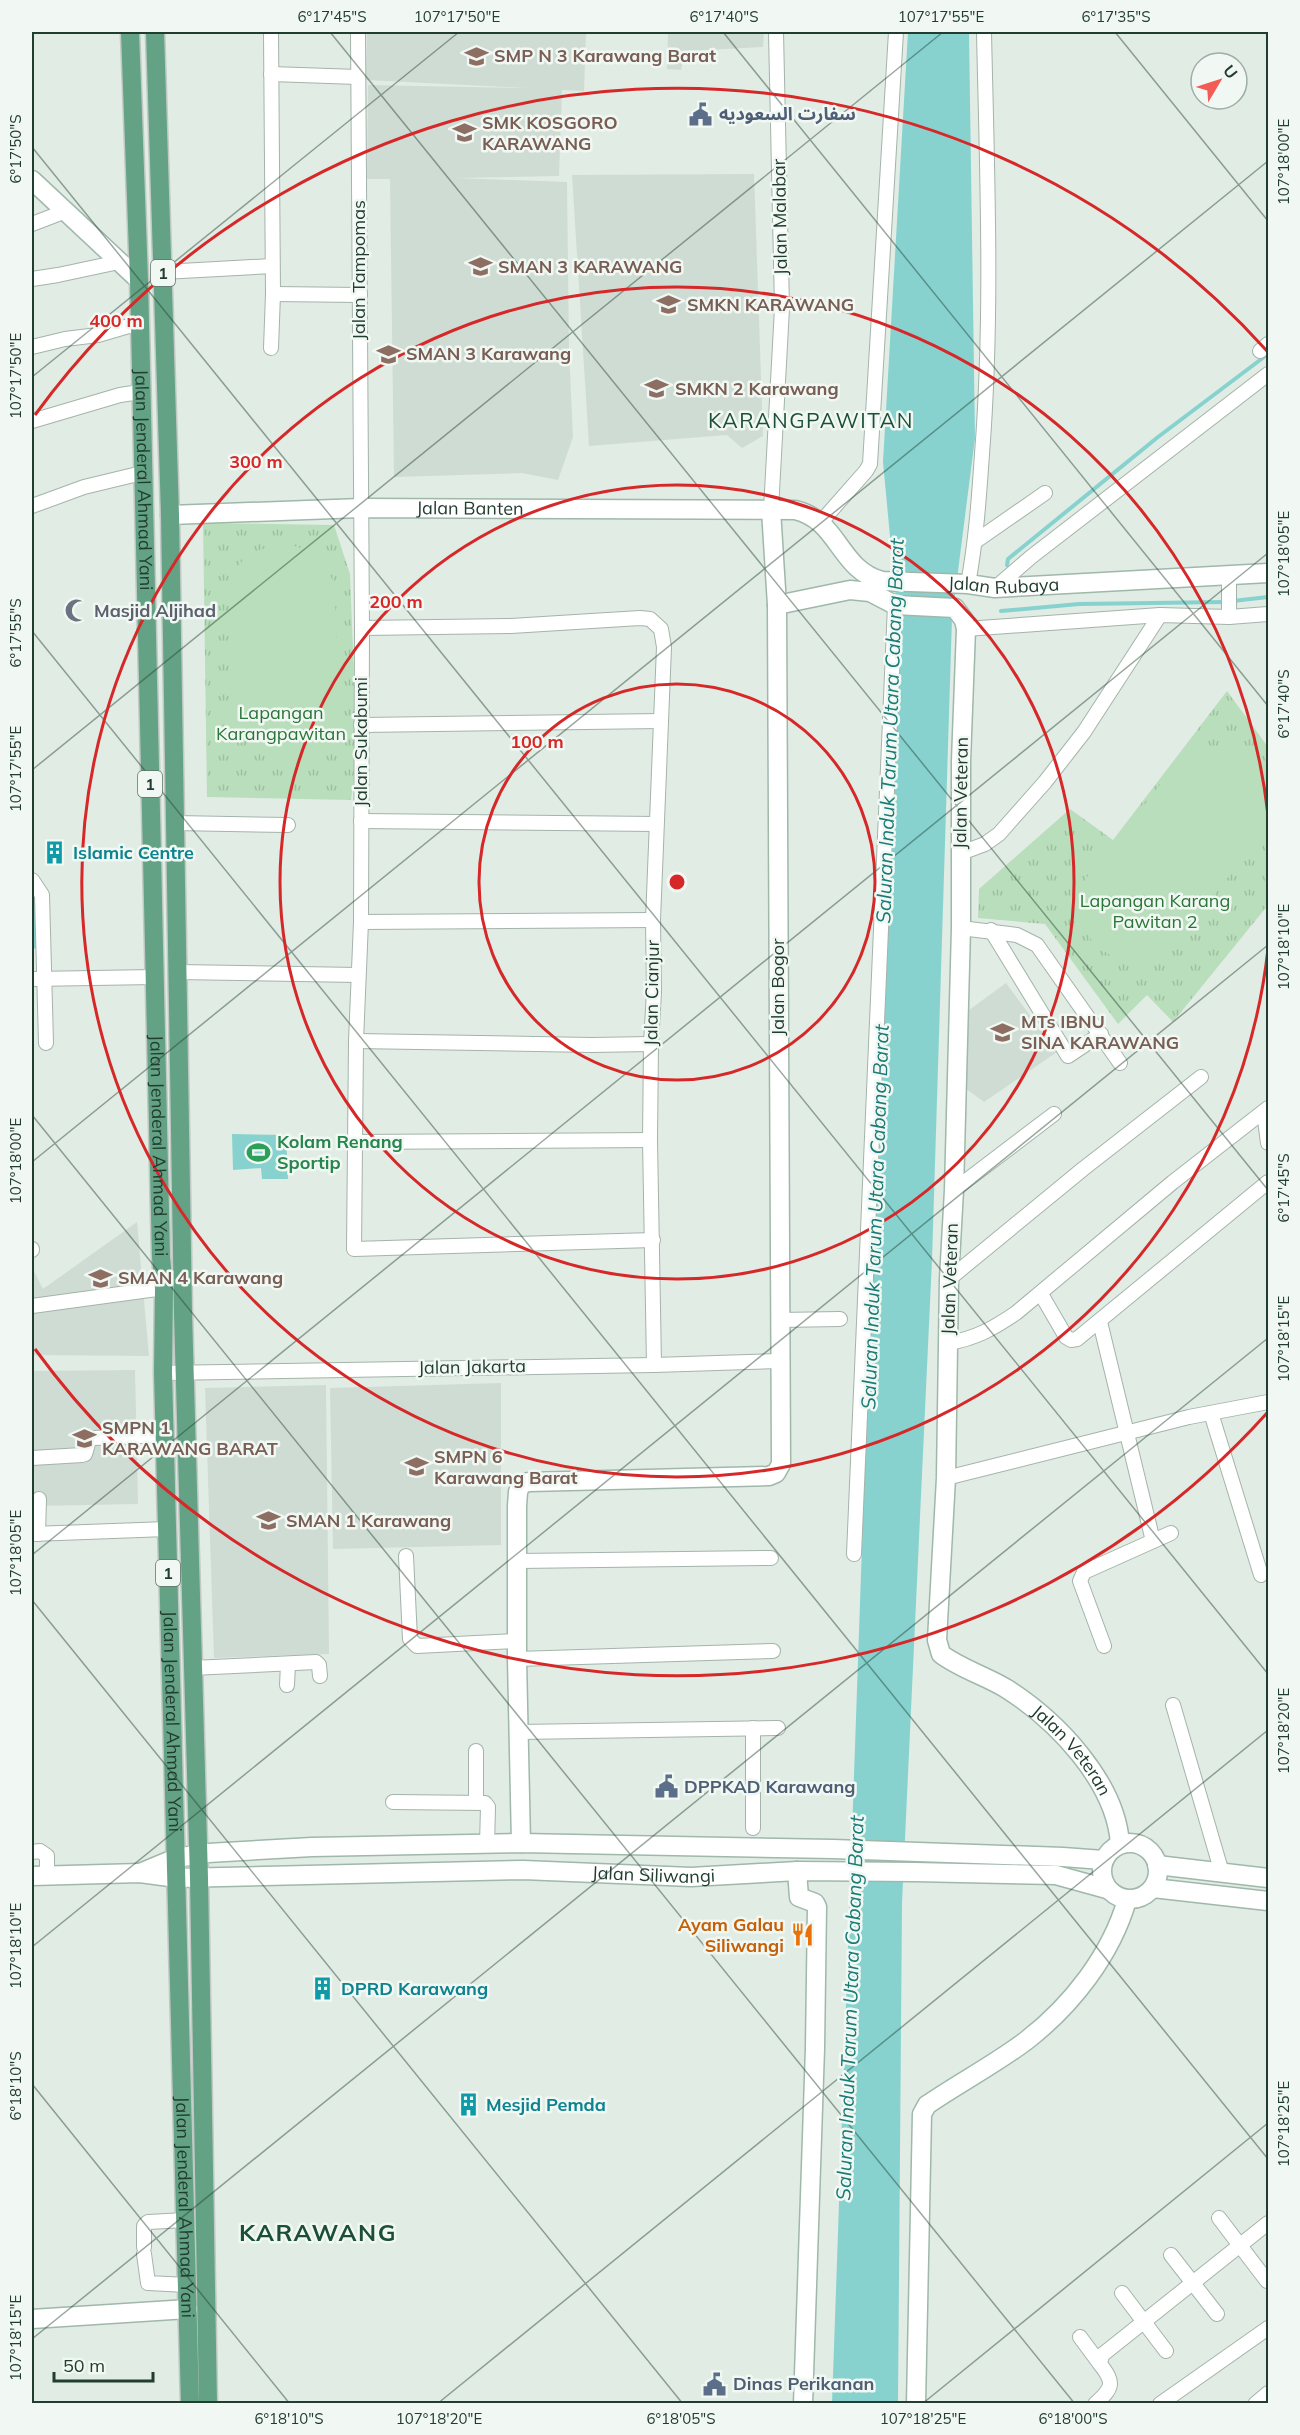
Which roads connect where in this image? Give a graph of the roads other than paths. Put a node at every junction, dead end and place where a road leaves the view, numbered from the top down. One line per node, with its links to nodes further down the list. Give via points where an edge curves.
1 (130, 32): 17 (main road, Jalan Jenderal Ahmad Yani / 1)
2 (155, 32): 15 (main road, Jalan Jenderal Ahmad Yani / 1)
3 (271, 32): 8 (street)
4 (358, 32): 9 (street, Jalan Tampomas)
5 (776, 32): 30 (street, Jalan Malabar, via 782,308)
6 (896, 32): 32 (street, via 870,464)
7 (984, 32): 33 (street, via 987,388)
8 (271, 74): 9 (street); 14 (street)
9 (358, 77): 19 (street, Jalan Tampomas)
10 (32, 180): 11 (street)
11 (66, 211): 12 (street); 13 (street)
12 (32, 224)
13 (118, 262): 16 (street); 17 (street)
14 (272, 266): 15 (street); 18 (street)
15 (163, 272): 31 (main road, Jalan Jenderal Ahmad Yani / 1)
16 (32, 279)
17 (139, 279): 20 (main road, Jalan Jenderal Ahmad Yani / 1)
18 (273, 294): 19 (street); 22 (street)
19 (360, 295): 29 (street, Jalan Tampomas)
20 (139, 323): 21 (street); 24 (main road, Jalan Jenderal Ahmad Yani / 1)
21 (32, 347)
22 (271, 348)
23 (1269, 374): 37 (street)
24 (140, 392): 25 (street); 26 (main road, Jalan Jenderal Ahmad Yani / 1)
25 (32, 421)
26 (142, 473): 28 (street, via 84,487); 59 (main road, Jalan Jenderal Ahmad Yani / 1)
27 (1045, 493): 33 (street)
28 (32, 506)
29 (361, 508): 30 (street, Jalan Banten); 31 (street, Jalan Banten); 43 (street, Jalan Sukabumi)
30 (771, 510): 32 (street, Jalan Rubaya, via 802,511); 38 (street, Jalan Bogor)
31 (170, 515): 48 (main road, Jalan Jenderal Ahmad Yani / 1)
32 (821, 522): 36 (street, Jalan Rubaya, via 856,568 872,579)
33 (976, 541): 36 (street)
34 (1269, 573): 35 (street, Jalan Rubaya)
35 (1229, 582): 37 (street, Jalan Rubaya); 40 (street)
36 (963, 584): 37 (street, Jalan Rubaya)
37 (995, 588)
38 (777, 605): 39 (street, Jalan Rubaya, via 850,590 870,592); 80 (street, Jalan Bogor)
39 (895, 605): 44 (street, Jalan Rubaya, via 955,608); 98 (street)
40 (1229, 614): 41 (street); 42 (street)
41 (1269, 614)
42 (1160, 615): 44 (street); 51 (street, via 1084,732 1045,782 999,834)
43 (363, 627): 45 (street, Jalan Cianjur, via 511,626 640,618 657,623 664,647); 46 (street, Jalan Sukabumi)
44 (966, 629): 51 (street, Jalan Veteran)
45 (661, 721): 46 (street); 49 (street, Jalan Cianjur)
46 (361, 725): 47 (street, Jalan Sukabumi)
47 (361, 821): 49 (street); 54 (street, Jalan Sukabumi)
48 (175, 823): 50 (street); 57 (main road, Jalan Jenderal Ahmad Yani / 1)
49 (656, 824): 53 (street, Jalan Cianjur)
50 (288, 825)
51 (961, 853): 55 (street, Jalan Veteran)
52 (32, 880): 60 (street, via 42,895)
53 (653, 920): 54 (street); 64 (street, Jalan Cianjur)
54 (361, 922): 58 (street, Jalan Sukabumi)
55 (961, 928): 56 (street); 73 (street, Jalan Veteran)
56 (991, 930): 61 (street, via 1017,934 1037,945); 61 (street, via 1068,1056)
57 (177, 972): 58 (street); 85 (main road, Jalan Jenderal Ahmad Yani / 1)
58 (358, 975): 62 (street, Jalan Sukabumi)
59 (154, 977): 60 (street); 76 (main road, Jalan Jenderal Ahmad Yani / 1, via 160,1257)
60 (38, 979): 63 (street)
61 (1101, 1034): 65 (street)
62 (356, 1041): 64 (street); 70 (street, Jalan Sukabumi)
63 (46, 1043)
64 (651, 1044): 69 (street, Jalan Cianjur)
65 (1120, 1063)
66 (1201, 1077): 75 (street)
67 (1266, 1110): 71 (street); 77 (street, via 1173,1182)
68 (1054, 1114): 73 (street)
69 (650, 1140): 70 (street); 74 (street, Jalan Cianjur)
70 (356, 1142): 74 (street, Jalan Sukabumi, via 354,1249)
71 (1269, 1143)
72 (1269, 1182): 81 (street)
73 (954, 1190): 75 (street, Jalan Veteran)
74 (653, 1240): 84 (street, Jalan Cianjur)
75 (949, 1279): 82 (street, Jalan Veteran)
76 (164, 1288): 78 (street); 86 (main road, Jalan Jenderal Ahmad Yani / 1)
77 (1041, 1294): 81 (street, via 1071,1340); 82 (street, via 988,1332)
78 (32, 1306)
79 (840, 1319): 80 (street)
80 (780, 1320): 83 (street, Jalan Bogor)
81 (1100, 1322): 89 (street)
82 (948, 1344): 92 (street, Jalan Veteran)
83 (780, 1361): 84 (street, Jalan Jakarta); 101 (street, Jalan Bogor, via 781,1464 776,1473 521,1484 517,1506)
84 (654, 1365): 85 (street, Jalan Jakarta)
85 (185, 1372): 86 (street, Jalan Jakarta); 108 (main road, Jalan Jenderal Ahmad Yani / 1)
86 (163, 1373): 90 (main road, Jalan Jenderal Ahmad Yani / 1)
87 (1269, 1402): 88 (street)
88 (1211, 1413): 89 (street); 102 (street)
89 (1128, 1432): 92 (street); 97 (street)
90 (165, 1435): 91 (street, via 94,1438 82,1455); 94 (main road, Jalan Jenderal Ahmad Yani / 1)
91 (32, 1458)
92 (946, 1478): 122 (street, Jalan Veteran, via 938,1585 939,1650 1007,1689 1071,1744 1095,1773 1115,1816)
93 (39, 1499): 96 (street)
94 (167, 1529): 96 (street); 127 (main road, Jalan Jenderal Ahmad Yani / 1)
95 (1171, 1533): 97 (street)
96 (35, 1534)
97 (1153, 1541): 103 (street, via 1084,1572 1080,1581)
98 (855, 1554)
99 (405, 1556): 104 (street, via 412,1643)
100 (771, 1558): 101 (street)
101 (518, 1561): 104 (street)
102 (1261, 1575)
103 (1104, 1646)
104 (517, 1650): 105 (street); 115 (street)
105 (773, 1651)
106 (288, 1664): 107 (street); 109 (street, via 316,1662); 111 (street)
107 (230, 1666): 108 (street); 110 (street)
108 (192, 1668): 126 (main road, Jalan Jenderal Ahmad Yani / 1)
109 (320, 1676)
110 (230, 1680)
111 (287, 1685)
112 (1173, 1705): 132 (street)
113 (753, 1728): 114 (street); 115 (street); 119 (street)
114 (778, 1728)
115 (519, 1731): 120 (street)
116 (476, 1751): 118 (street)
117 (393, 1802): 118 (street)
118 (476, 1802): 121 (street, via 488,1807)
119 (753, 1828)
120 (521, 1843): 121 (street, Jalan Siliwangi); 124 (street, Jalan Siliwangi)
121 (487, 1845): 123 (street, Jalan Siliwangi)
122 (1120, 1845): 128 (street); 129 (street, via 1143,1846)
123 (365, 1846): 126 (street, Jalan Siliwangi); 131 (street)
124 (691, 1847): 128 (street, Jalan Siliwangi); 135 (street)
125 (32, 1852): 134 (street, via 40,1851 47,1856)
126 (197, 1854): 127 (street, Jalan Siliwangi); 137 (main road, Jalan Jenderal Ahmad Yani / 1)
127 (176, 1858): 133 (street, Jalan Siliwangi); 136 (main road, Jalan Jenderal Ahmad Yani / 1)
128 (1103, 1860): 140 (street, via 1101,1872)
129 (1157, 1865): 132 (street); 139 (street, via 1158,1877)
130 (797, 1871): 135 (street, Jalan Siliwangi); 140 (street, Jalan Siliwangi, via 1056,1875); 166 (street, via 799,1897 817,1907)
131 (369, 1873): 135 (street, Jalan Siliwangi, via 523,1870); 137 (street, Jalan Siliwangi)
132 (1222, 1873): 138 (street)
133 (140, 1874): 134 (street, Jalan Siliwangi); 136 (street, Jalan Siliwangi)
134 (39, 1876)
135 (691, 1876)
136 (177, 1878): 137 (street, Jalan Siliwangi); 143 (main road, Jalan Jenderal Ahmad Yani / 1, via 179,2015)
137 (200, 1878): 143 (main road, Jalan Jenderal Ahmad Yani / 1)
138 (1269, 1878)
139 (1153, 1888): 141 (street, via 1139,1899); 142 (street)
140 (1107, 1889): 141 (street)
141 (1127, 1900): 167 (street, via 1115,1934 1098,1964 1057,2013 1026,2041 927,2105 922,2114)
142 (1269, 1901)
143 (194, 2175): 145 (main road, Jalan Jenderal Ahmad Yani / 1); 149 (main road, Jalan Jenderal Ahmad Yani / 1)
144 (1219, 2218): 147 (street)
145 (186, 2220): 149 (main road, Jalan Jenderal Ahmad Yani / 1); 152 (street, via 148,2222 144,2226 144,2250 148,2283)
146 (1269, 2223): 147 (street)
147 (1242, 2245): 150 (street); 151 (street)
148 (1171, 2255): 151 (street)
149 (196, 2264): 152 (main road, Jalan Jenderal Ahmad Yani / 1); 165 (main road, Jalan Jenderal Ahmad Yani / 1)
150 (1267, 2281)
151 (1192, 2283): 155 (street); 157 (street)
152 (187, 2285): 154 (main road, Jalan Jenderal Ahmad Yani / 1)
153 (1122, 2293): 157 (street)
154 (188, 2309): 156 (street); 164 (main road, Jalan Jenderal Ahmad Yani / 1)
155 (1217, 2314)
156 (32, 2319)
157 (1143, 2321): 160 (street); 161 (street, via 1102,2355)
158 (1269, 2328): 163 (street)
159 (1080, 2337): 161 (street)
160 (1166, 2351)
161 (1100, 2364): 168 (street, via 1110,2377 1111,2386)
162 (1269, 2393): 170 (street)
163 (1175, 2399): 169 (street)
164 (190, 2403)
165 (208, 2403)
166 (803, 2403)
167 (916, 2403)
168 (1095, 2403)
169 (1160, 2403)
170 (1255, 2403)

